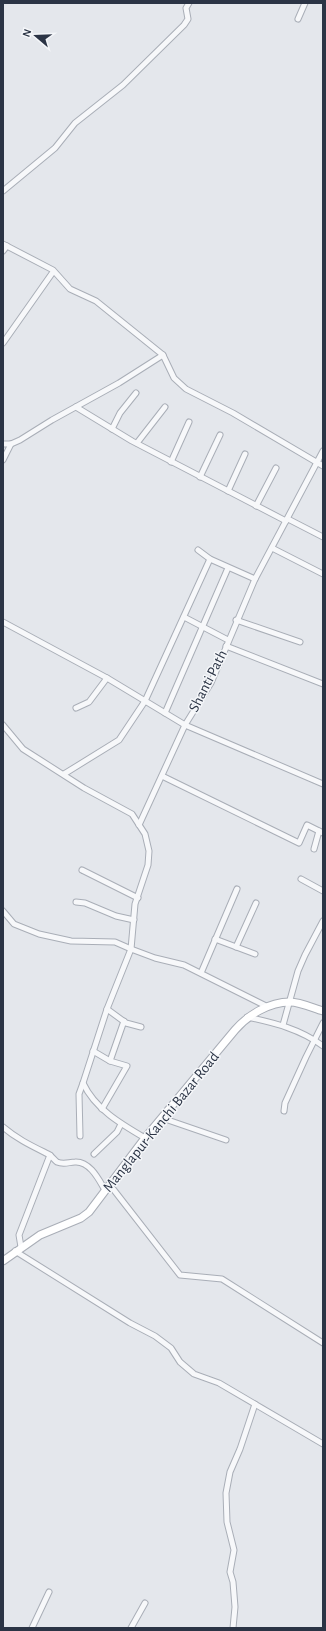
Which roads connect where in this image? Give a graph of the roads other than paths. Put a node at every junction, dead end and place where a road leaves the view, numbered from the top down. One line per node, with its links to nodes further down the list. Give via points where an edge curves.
1 (189, 3): 4 (street, via 186,8 188,19 169,41 123,85 75,122 55,148)
2 (305, 3): 3 (street)
3 (298, 19)
4 (3, 191)
5 (5, 245): 6 (street); 7 (street, via 38,261)
6 (3, 251)
7 (53, 272): 8 (street); 9 (street, via 70,289 96,301)
8 (3, 343)
9 (163, 355): 11 (street); 23 (street, via 174,378 186,389)
10 (136, 393): 14 (street, via 120,413)
11 (76, 407): 14 (street); 18 (street)
12 (165, 407): 16 (street)
13 (189, 422): 22 (street)
14 (112, 429): 16 (street)
15 (220, 435): 26 (street)
16 (137, 443): 22 (street)
17 (3, 444): 18 (street)
18 (11, 444): 21 (street)
19 (323, 451): 23 (street, Shanti Path)
20 (245, 454): 27 (street)
21 (3, 460)
22 (171, 462): 26 (street)
23 (317, 462): 24 (street); 29 (street, Shanti Path)
24 (323, 466)
25 (276, 468): 28 (street)
26 (200, 477): 27 (street)
27 (228, 491): 28 (street)
28 (256, 506): 29 (street)
29 (287, 520): 30 (street); 31 (street, Shanti Path)
30 (323, 537)
31 (272, 548): 35 (street); 36 (street, Shanti Path)
32 (198, 550): 33 (street)
33 (210, 559): 34 (street); 37 (street)
34 (228, 568): 36 (street); 40 (street)
35 (323, 574)
36 (255, 579): 38 (street, Shanti Path)
37 (184, 617): 40 (street); 46 (street)
38 (236, 620): 41 (street, Shanti Path); 42 (street)
39 (3, 622): 44 (street, Shanti Path)
40 (203, 627): 41 (street); 48 (street)
41 (228, 640): 43 (street, Shanti Path)
42 (300, 642)
43 (226, 646): 45 (street); 50 (street, Shanti Path, via 211,683)
44 (107, 678): 46 (street, Shanti Path); 47 (street, via 89,702)
45 (323, 684)
46 (145, 701): 48 (street, Shanti Path); 51 (street, via 119,740)
47 (76, 708)
48 (164, 713): 50 (street, Shanti Path)
49 (3, 725): 51 (street, via 23,749)
50 (185, 725): 52 (street); 53 (street)
51 (64, 774): 54 (street, via 132,814)
52 (162, 776): 54 (street); 55 (street, via 299,843 307,825)
53 (323, 784)
54 (139, 825): 61 (street, via 145,834 149,851 148,865)
55 (321, 832): 56 (street)
56 (314, 849)
57 (82, 870): 61 (street)
58 (301, 879): 60 (street)
59 (237, 888): 67 (street)
60 (323, 891)
61 (138, 898): 65 (street)
62 (76, 902): 65 (street)
63 (256, 903): 68 (street)
64 (3, 911): 69 (street, via 14,924 39,934 71,940 115,942)
65 (134, 920): 69 (street)
66 (323, 921): 72 (street, via 303,960)
67 (215, 939): 68 (street); 71 (street)
68 (236, 947): 70 (street)
69 (131, 949): 71 (street, via 184,965); 74 (street)
70 (255, 954)
71 (200, 973): 73 (street)
72 (290, 1002): 73 (street, Manglapur-Kanchi Bazar Road); 75 (street, Manglapur-Kanchi Bazar Road); 79 (street)
73 (268, 1007): 76 (street, Manglapur-Kanchi Bazar Road)
74 (107, 1009): 77 (street); 83 (street)
75 (323, 1011)
76 (248, 1017): 79 (street); 88 (street, Manglapur-Kanchi Bazar Road)
77 (124, 1021): 80 (street); 84 (street)
78 (323, 1023): 81 (street)
79 (283, 1025): 81 (street)
80 (141, 1026)
81 (315, 1040): 82 (street); 87 (street)
82 (323, 1046)
83 (93, 1051): 84 (street); 85 (street)
84 (110, 1061): 86 (street, via 127,1066)
85 (83, 1083): 86 (street, via 88,1094); 91 (street, via 79,1094)
86 (102, 1108): 89 (street)
87 (284, 1111)
88 (162, 1118): 92 (street, Manglapur-Kanchi Bazar Road); 93 (street)
89 (121, 1124): 92 (street); 94 (street, via 117,1132)
90 (3, 1127): 95 (street)
91 (80, 1136)
92 (145, 1138): 96 (street, Manglapur-Kanchi Bazar Road)
93 (226, 1140)
94 (94, 1154)
95 (50, 1155): 96 (street, via 57,1162 64,1164 84,1163); 97 (street, via 19,1235)
96 (107, 1188): 97 (street, Manglapur-Kanchi Bazar Road, via 89,1212 81,1218 40,1235); 100 (street, via 180,1275 222,1279)
97 (21, 1247): 98 (street, Manglapur-Kanchi Bazar Road)
98 (14, 1252): 99 (street, Manglapur-Kanchi Bazar Road); 101 (street, via 155,1336 171,1348 180,1362 194,1374 219,1382)
99 (3, 1261)
100 (323, 1344)
101 (255, 1404): 102 (street); 107 (street, via 230,1472 226,1493 227,1522 234,1550 230,1572 235,1607)
102 (323, 1444)
103 (49, 1592): 105 (street)
104 (145, 1603): 106 (street)
105 (32, 1628)
106 (131, 1628)
107 (233, 1628)

